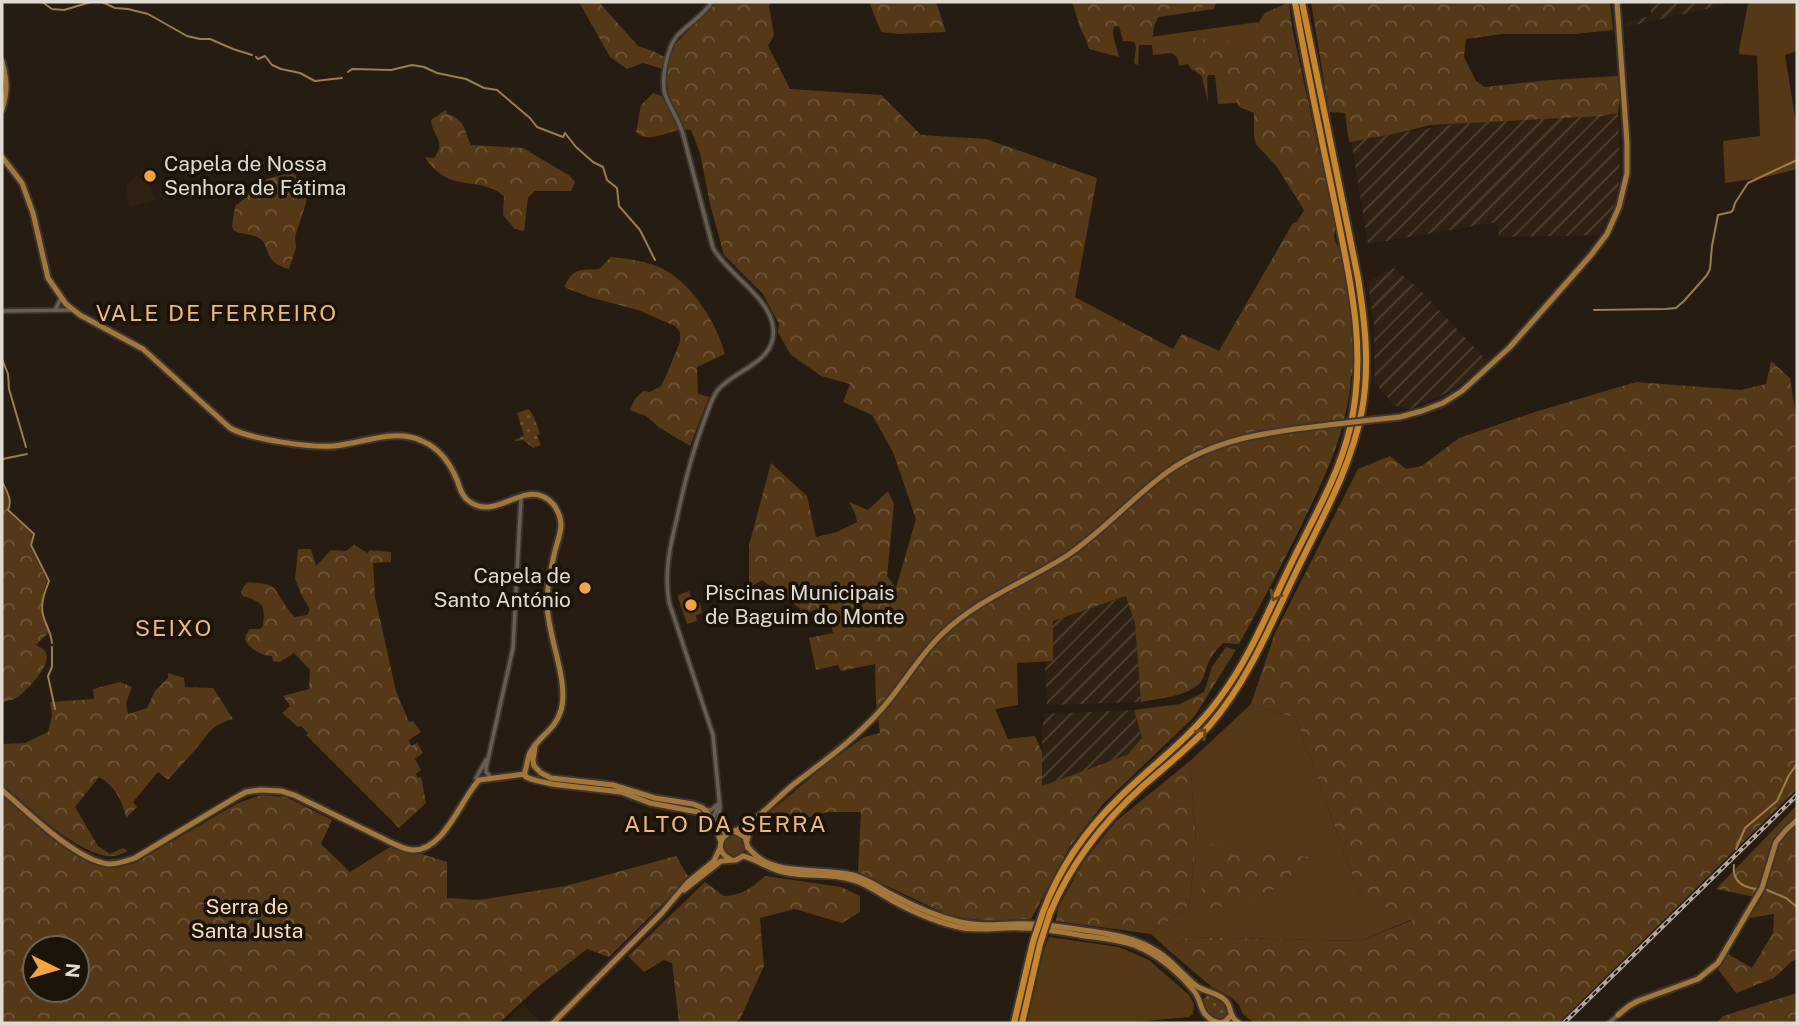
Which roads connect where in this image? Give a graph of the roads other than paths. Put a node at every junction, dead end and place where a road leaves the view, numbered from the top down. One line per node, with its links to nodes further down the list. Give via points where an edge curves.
1 (712, 2): 22 (street, via 671,45 665,93 683,134 713,247 762,303 773,324 767,353 715,393 689,463 669,552 669,602 713,735)
2 (1295, 2): 34 (highway, one-way to 34, via 1357,325 1358,373 1350,429 1327,491 1222,696 1184,740 1100,818 1067,862 1049,895)
3 (1302, 2): 34 (highway, one-way to 3, via 1101,828 1198,738 1229,700 1334,493 1357,429 1366,375 1364,319)
4 (1617, 2): 24 (main road, bridge, via 1627,143 1627,173 1619,207 1591,255 1510,346 1462,391 1422,411 1238,438 1176,466 1071,553 955,623 870,722)
5 (2, 61): 6 (main road, via 7,83)
6 (2, 110)
7 (2, 157): 8 (main road, via 22,183 48,278)
8 (61, 298): 9 (street); 10 (main road)
9 (55, 310): 10 (street); 11 (street)
10 (72, 310): 12 (main road, via 143,349 236,432 319,446 414,437 444,458 470,502 492,507)
11 (2, 311)
12 (521, 496): 13 (main road, via 536,494 549,501 561,524 547,605 563,704 556,721); 14 (street, via 513,648)
13 (536, 744): 15 (main road); 16 (main road)
14 (489, 755): 17 (street); 18 (street)
15 (536, 768): 16 (main road); 19 (main road); 23 (main road, via 551,778 613,785)
16 (526, 770): 17 (main road); 19 (main road); 21 (main road, via 479,780)
17 (489, 775): 18 (main road)
18 (476, 778): 21 (main road)
19 (533, 779): 26 (main road, via 621,792 650,803 692,810)
20 (2, 790): 21 (main road, via 64,842 109,864 135,858 246,793 260,790 294,794 415,850 441,836)
21 (466, 797)
22 (720, 803): 23 (street, via 711,810); 26 (street)
23 (703, 808): 26 (main road)
24 (761, 813): 27 (main road); 29 (main road, via 748,831)
25 (1797, 820): 40 (main road, via 1776,842 1762,888 1718,963 1698,979 1638,1001)
26 (715, 821): 28 (main road); 30 (main road)
27 (735, 832): 28 (main road); 29 (main road)
28 (727, 834): 30 (main road)
29 (748, 844): 31 (main road); 35 (main road, via 753,854 773,865 854,875 939,917 973,925)
30 (721, 845): 32 (main road); 33 (main road, via 714,861)
31 (743, 856): 32 (main road); 35 (main road, via 786,873 853,880 920,914 961,928)
32 (730, 859): 33 (main road)
33 (681, 892): 41 (main road)
34 (1047, 913): 36 (highway, bridge)
35 (1014, 925): 37 (main road, via 1041,924 1133,940 1157,951); 38 (main road, via 1131,944 1163,961)
36 (1037, 943): 42 (highway); 43 (highway)
37 (1207, 992): 38 (main road); 39 (main road, via 1222,998)
38 (1200, 1000): 44 (main road, via 1210,1019)
39 (1231, 1015): 44 (main road); 45 (main road)
40 (1618, 1015): 46 (street)
41 (553, 1023)
42 (1014, 1023)
43 (1022, 1023)
44 (1226, 1023)
45 (1239, 1023)
46 (1609, 1023)

